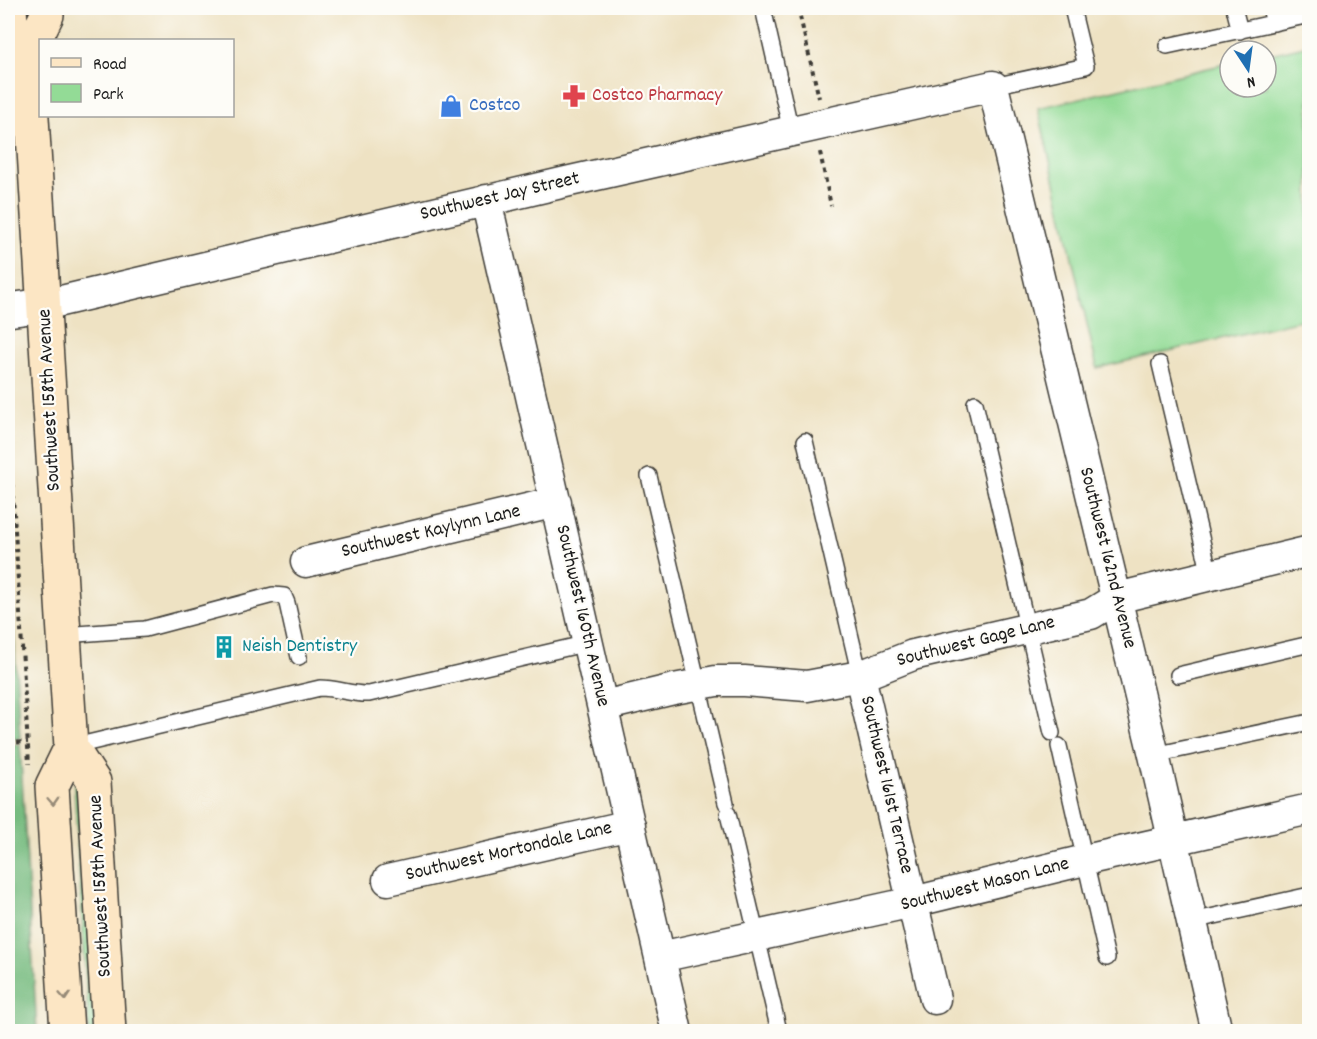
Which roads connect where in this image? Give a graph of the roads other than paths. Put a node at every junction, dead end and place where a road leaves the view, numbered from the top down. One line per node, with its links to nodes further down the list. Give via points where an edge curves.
1 (10, 8): 11 (main road, Southwest 158th Avenue, via 11,23)
2 (46, 8): 11 (main road, via 47,15)
3 (763, 8): 13 (lane)
4 (1072, 8): 12 (lane, via 1086,66)
5 (1234, 8): 9 (lane)
6 (1270, 8): 8 (lane)
7 (1310, 15): 8 (lane)
8 (1274, 23): 9 (lane)
9 (1240, 31): 10 (lane)
10 (1167, 46)
11 (28, 53): 15 (main road, Southwest 158th Avenue)
12 (993, 86): 13 (street, Southwest Jay Street); 25 (street, Southwest 162nd Avenue)
13 (791, 131): 14 (street, Southwest Jay Street)
14 (486, 200): 15 (street, Southwest Jay Street); 21 (street, Southwest 160th Avenue)
15 (44, 305): 16 (street, Southwest Jay Street); 27 (main road, Southwest 158th Avenue)
16 (8, 310)
17 (1160, 364): 24 (lane)
18 (975, 403): 26 (lane)
19 (805, 441): 32 (lane)
20 (649, 476): 33 (lane)
21 (556, 502): 23 (street, Southwest Kaylynn Lane); 28 (street, Southwest 160th Avenue)
22 (1310, 551): 24 (street, Southwest Gage Lane)
23 (306, 562)
24 (1210, 575): 25 (street, Southwest Gage Lane)
25 (1117, 598): 26 (street, Southwest Gage Lane, via 1091,614); 37 (street, Southwest 162nd Avenue)
26 (1027, 629): 32 (street, Southwest Gage Lane, via 913,655); 41 (lane)
27 (64, 635): 30 (lane, via 146,628 284,596); 36 (main road, Southwest 158th Avenue)
28 (588, 643): 34 (street, Southwest 160th Avenue); 36 (lane, via 369,694 320,688)
29 (1310, 644): 31 (lane)
30 (299, 657)
31 (1178, 675)
32 (860, 676): 33 (street, Southwest Gage Lane, via 807,686 735,681); 44 (street, Southwest 161st Terrace)
33 (699, 684): 34 (street, Southwest Gage Lane); 46 (lane)
34 (603, 706): 39 (street, Southwest 160th Avenue)
35 (1310, 722): 37 (lane)
36 (71, 747): 51 (main road, Southwest 158th Avenue, one-way to 51, via 52,786); 52 (main road, Southwest 158th Avenue, via 94,782)
37 (1154, 755): 40 (street, Southwest 162nd Avenue)
38 (1310, 809): 40 (street, Southwest Mason Lane)
39 (630, 825): 42 (street, Southwest Mortondale Lane); 47 (street, Southwest 160th Avenue)
40 (1174, 840): 41 (street, Southwest Mason Lane); 45 (street, Southwest 162nd Avenue)
41 (1086, 860): 44 (street, Southwest Mason Lane); 48 (lane)
42 (388, 880)
43 (1310, 895): 45 (lane)
44 (913, 902): 46 (street, Southwest Mason Lane); 49 (street, Southwest 161st Terrace)
45 (1192, 921): 54 (street, Southwest 162nd Avenue)
46 (756, 936): 47 (street, Southwest Mason Lane); 50 (lane)
47 (660, 957): 53 (street, Southwest 160th Avenue)
48 (1107, 958)
49 (935, 999)
50 (779, 1031)
51 (67, 1032)
52 (109, 1032)
53 (677, 1032)
54 (1217, 1032)

